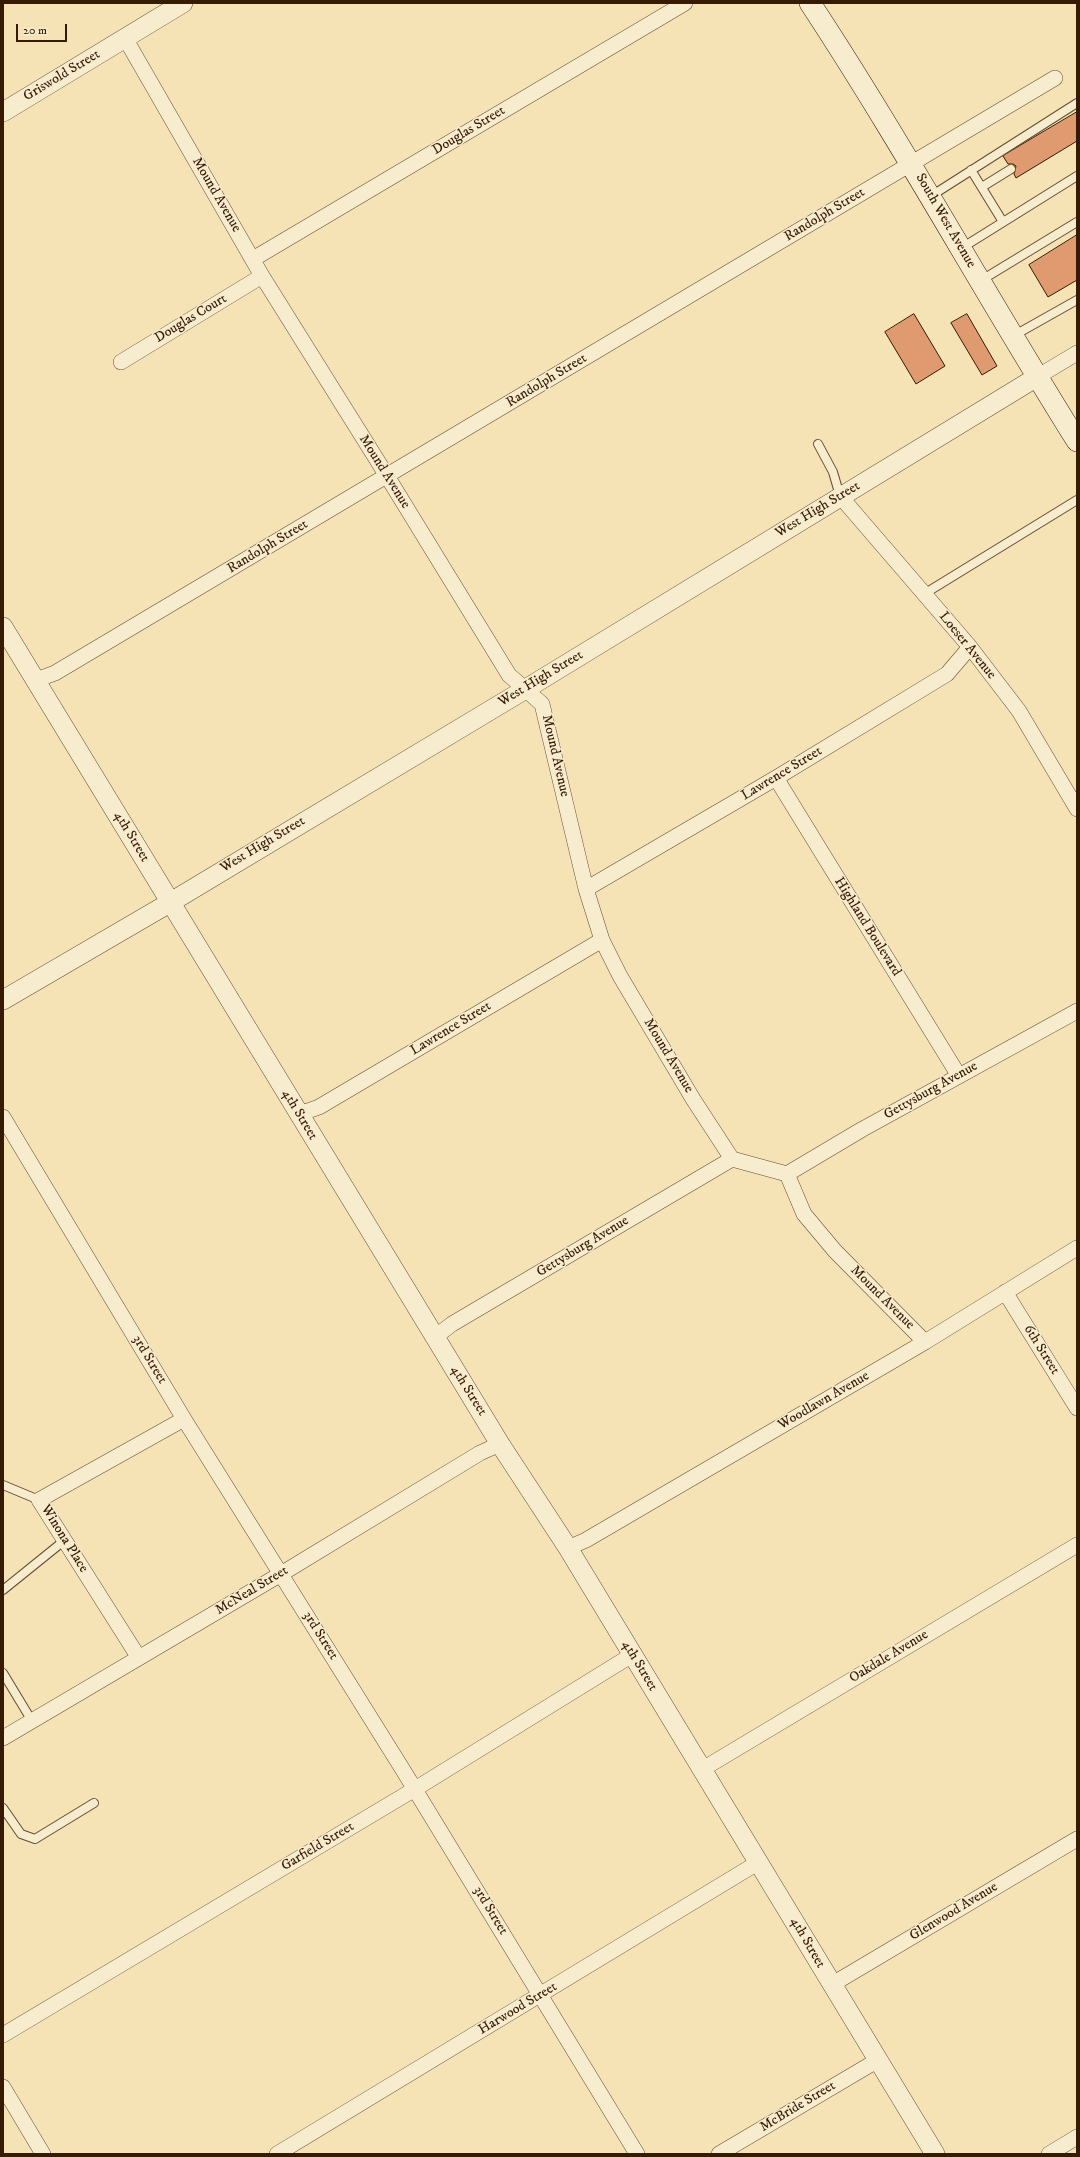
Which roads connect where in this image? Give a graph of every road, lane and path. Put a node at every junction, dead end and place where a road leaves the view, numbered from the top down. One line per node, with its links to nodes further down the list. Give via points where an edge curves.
1 (183, 3): 4 (street, Griswold Street)
2 (685, 3): 17 (street, Douglas Street)
3 (810, 3): 8 (main road, South West Avenue)
4 (125, 38): 7 (street, Griswold Street); 17 (street, Mound Avenue)
5 (1056, 78): 8 (street, Randolph Street)
6 (1077, 103): 10 (lane)
7 (3, 112)
8 (912, 164): 13 (main road, South West Avenue); 27 (street, Randolph Street)
9 (1011, 169): 12 (lane)
10 (971, 170): 12 (lane); 13 (lane)
11 (1077, 176): 14 (lane)
12 (982, 187): 14 (lane)
13 (930, 196): 16 (main road, South West Avenue)
14 (1003, 222): 16 (lane)
15 (1077, 222): 19 (lane)
16 (960, 249): 19 (main road, South West Avenue)
17 (253, 259): 18 (street, Mound Avenue)
18 (262, 276): 23 (street, Douglas Court); 27 (street, Mound Avenue)
19 (979, 282): 21 (main road, South West Avenue)
20 (1077, 300): 21 (lane)
21 (1013, 337): 24 (main road, South West Avenue)
22 (1077, 353): 24 (street, West High Street)
23 (121, 362)
24 (1037, 377): 25 (main road, South West Avenue); 28 (street, West High Street)
25 (1077, 441)
26 (818, 444): 28 (lane, via 833,472)
27 (387, 476): 33 (street, Randolph Street, via 55,673); 34 (street, Mound Avenue, via 509,675)
28 (840, 496): 30 (street, Loeser Avenue); 34 (street, West High Street)
29 (1077, 500): 30 (lane)
30 (924, 594): 32 (street, Loeser Avenue)
31 (3, 626): 33 (street, 4th Street)
32 (970, 647): 35 (street, Lawrence Street, via 946,674); 36 (street, Loeser Avenue, via 1019,711)
33 (36, 680): 38 (street, 4th Street)
34 (524, 690): 37 (street, Mound Avenue, via 542,704); 38 (street, West High Street)
35 (776, 778): 37 (street, Lawrence Street); 42 (street, Highland Boulevard)
36 (1077, 809)
37 (586, 889): 39 (street, Mound Avenue)
38 (171, 902): 40 (street, West High Street); 43 (street, 4th Street)
39 (602, 940): 43 (street, Lawrence Street, via 319,1107); 45 (street, Mound Avenue, via 624,983)
40 (3, 1000)
41 (1077, 1011): 42 (street, Gettysburg Avenue)
42 (959, 1076): 46 (street, Gettysburg Avenue)
43 (298, 1114): 49 (street, 4th Street)
44 (3, 1117): 52 (street, 3rd Street)
45 (732, 1159): 46 (street); 49 (street, Gettysburg Avenue)
46 (787, 1174): 50 (street, Mound Avenue, via 804,1214 835,1251)
47 (1077, 1248): 48 (street, Woodlawn Avenue)
48 (1005, 1292): 50 (street, Woodlawn Avenue); 51 (street, 6th Street)
49 (434, 1337): 53 (street, 4th Street)
50 (925, 1342): 58 (street, Woodlawn Avenue, via 586,1540)
51 (1077, 1408)
52 (184, 1419): 55 (street, Winona Place); 59 (street, 3rd Street)
53 (500, 1444): 58 (street, 4th Street); 59 (street, McNeal Street, via 480,1453)
54 (3, 1485): 55 (lane)
55 (39, 1500): 56 (street, Winona Place)
56 (65, 1540): 60 (lane); 62 (street, Winona Place)
57 (1077, 1545): 66 (street, Oakdale Avenue)
58 (568, 1548): 61 (street, 4th Street)
59 (281, 1574): 62 (street, McNeal Street); 67 (street, 3rd Street)
60 (3, 1590)
61 (632, 1655): 66 (street, 4th Street); 67 (street, Garfield Street)
62 (139, 1658): 64 (street, McNeal Street)
63 (3, 1673): 64 (lane)
64 (32, 1721): 65 (street, McNeal Street)
65 (3, 1738)
66 (701, 1770): 71 (street, 4th Street)
67 (415, 1789): 73 (street, 3rd Street); 74 (street, Garfield Street)
68 (94, 1803): 69 (lane, via 35,1840 20,1834)
69 (3, 1808)
70 (1077, 1839): 72 (street, Glenwood Avenue)
71 (759, 1862): 72 (street, 4th Street); 73 (street, Harwood Street)
72 (831, 1985): 75 (street, 4th Street)
73 (541, 1996): 79 (street, Harwood Street); 80 (street, 3rd Street)
74 (3, 2035)
75 (878, 2060): 81 (street, McBride Street); 82 (street, 4th Street)
76 (3, 2087): 78 (street)
77 (1077, 2137): 83 (street)
78 (43, 2154)
79 (277, 2154)
80 (637, 2154)
81 (719, 2154)
82 (934, 2154)
83 (1049, 2154)

